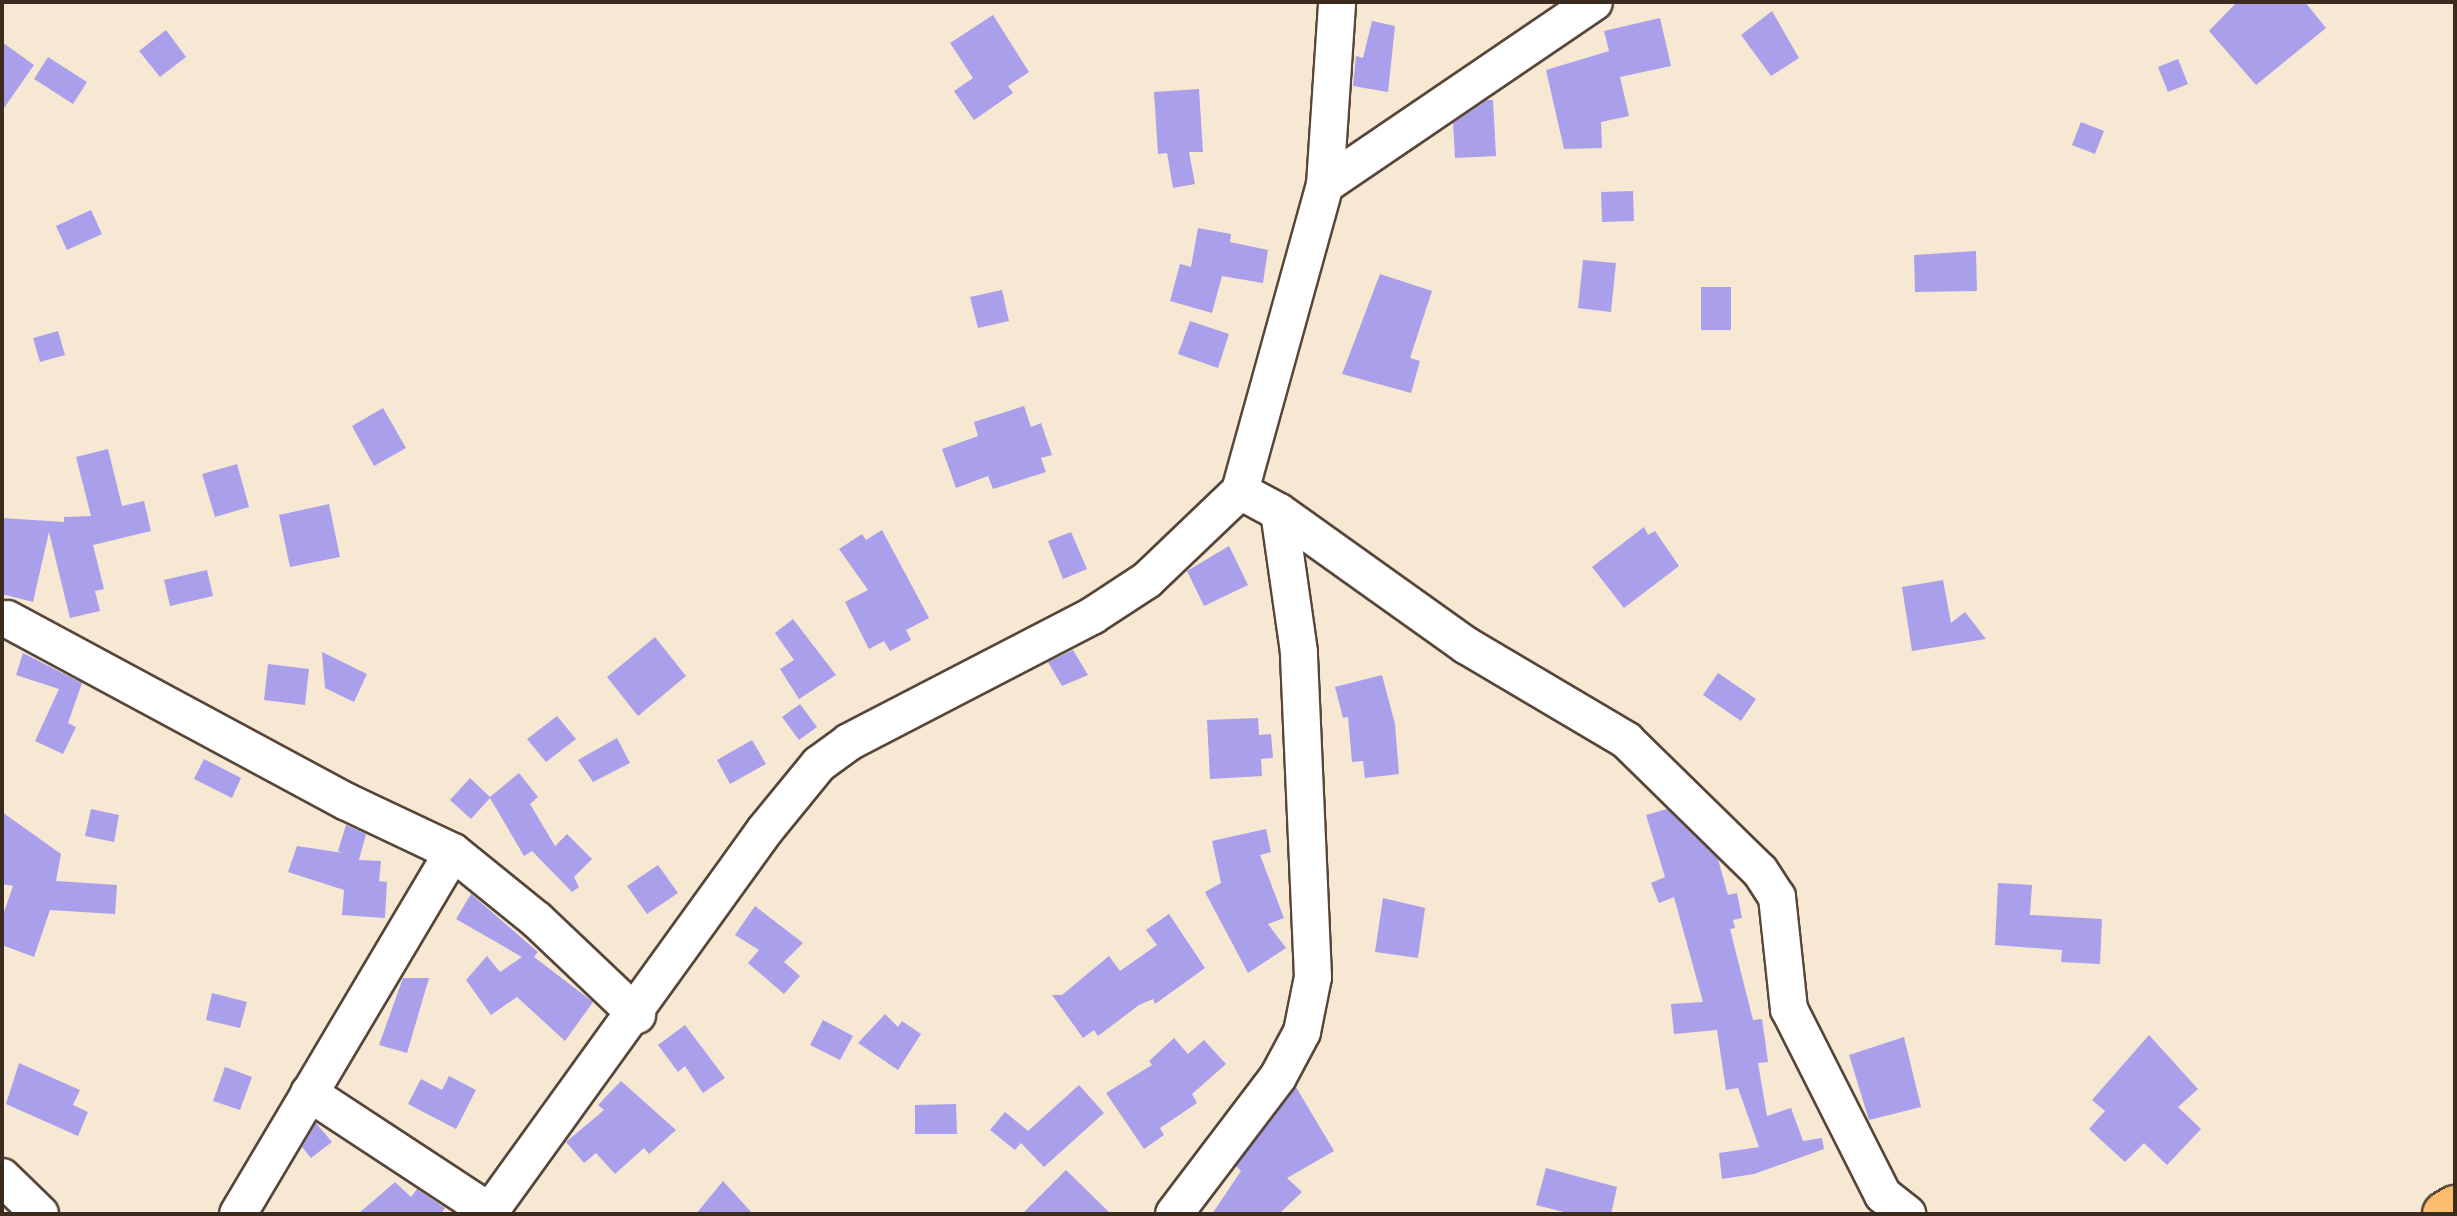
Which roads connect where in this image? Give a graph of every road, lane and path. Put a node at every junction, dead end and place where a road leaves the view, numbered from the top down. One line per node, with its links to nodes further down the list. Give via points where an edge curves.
1 (1337, 2): 3 (street)
2 (1594, 2): 3 (street)
3 (1325, 185): 4 (street)
4 (1240, 491): 5 (street); 8 (street, via 1147,580 1092,616 849,742 819,764 765,830)
5 (1279, 512): 15 (street, via 1299,652 1313,977 1302,1032 1278,1077); 16 (street, via 1467,646 1626,740 1760,871 1777,897 1789,1009 1883,1195)
6 (4, 626): 7 (street)
7 (453, 852): 8 (street, via 537,920); 9 (street)
8 (637, 1015): 12 (street)
9 (309, 1093): 12 (street); 14 (street)
10 (2, 1177): 13 (street)
11 (2455, 1208): 17 (highway)
12 (489, 1213)
13 (40, 1214)
14 (238, 1214)
15 (1174, 1214)
16 (1907, 1214)
17 (2445, 1214)

